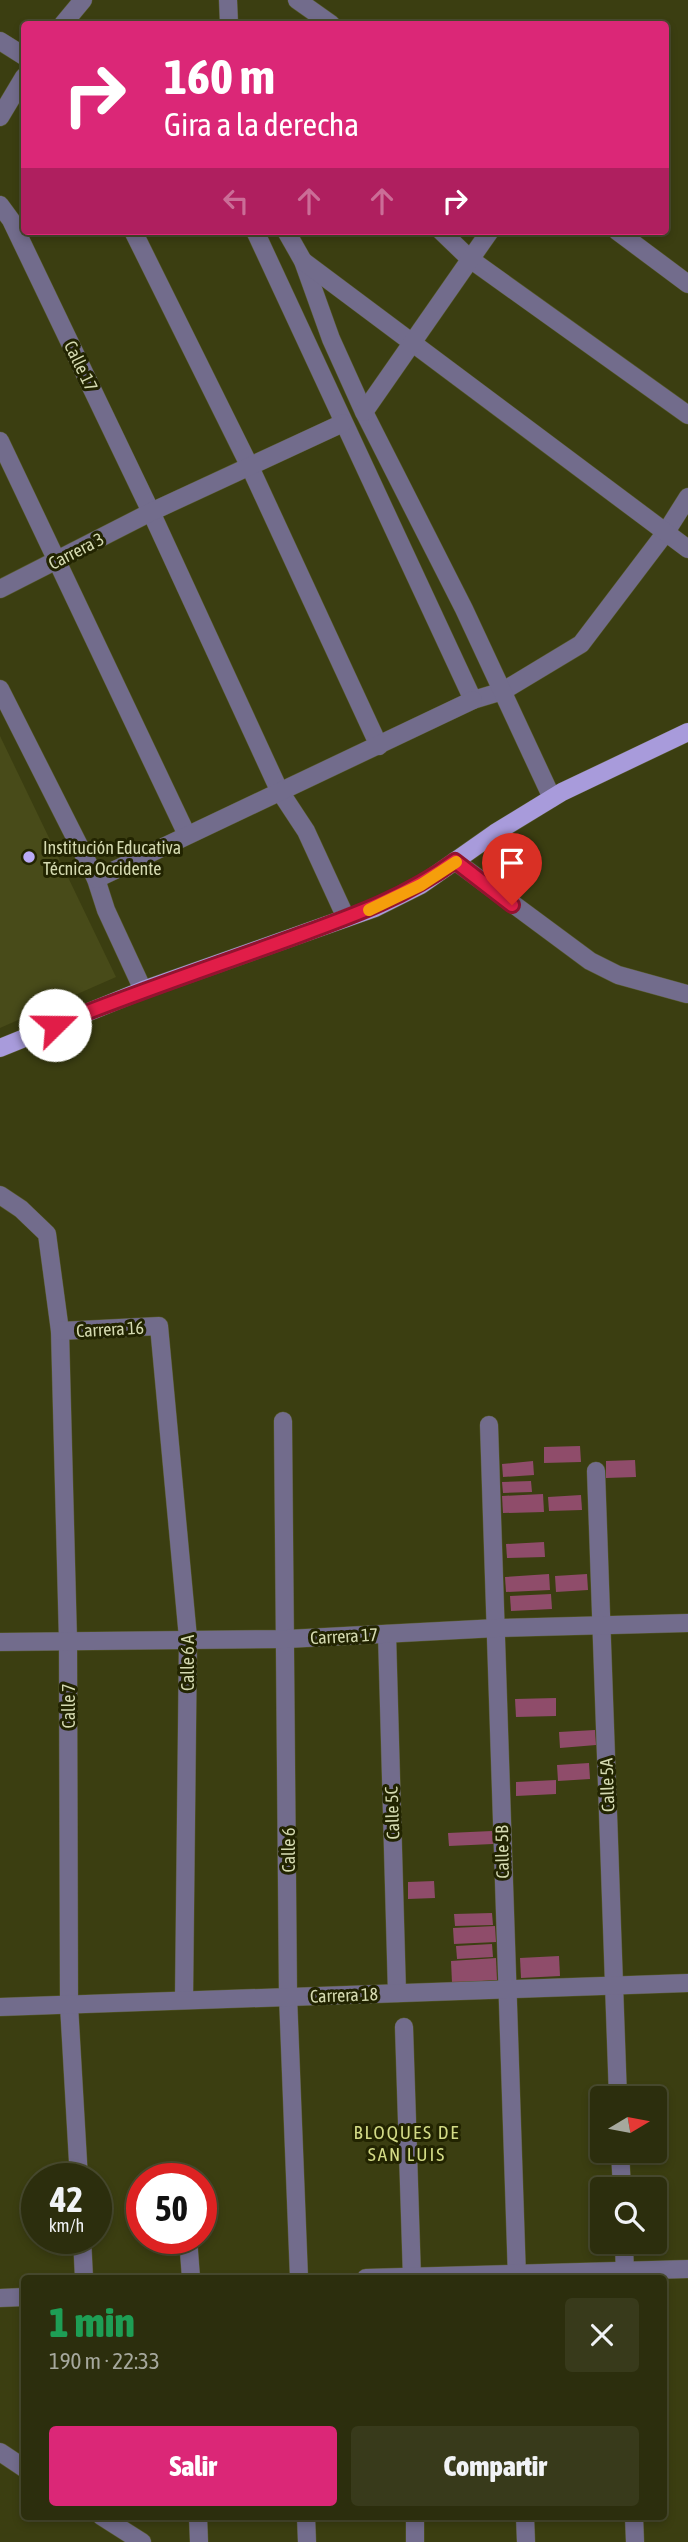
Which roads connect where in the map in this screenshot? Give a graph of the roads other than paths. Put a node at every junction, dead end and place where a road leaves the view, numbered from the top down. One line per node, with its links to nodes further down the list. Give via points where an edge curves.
1 (83, 0): 4 (street)
2 (228, 0): 5 (street)
3 (297, 0): 6 (street)
4 (66, 21)
5 (229, 21)
6 (327, 21)
7 (0, 41): 8 (street)
8 (21, 54)
9 (21, 82): 10 (street)
10 (0, 117)
11 (0, 205): 12 (street, Calle 17)
12 (12, 220): 29 (street, Calle 17)
13 (136, 235): 27 (street)
14 (257, 235): 25 (street)
15 (288, 235): 20 (street)
16 (445, 235): 19 (street)
17 (487, 235): 19 (street)
18 (622, 235): 21 (street)
19 (470, 260): 22 (street); 24 (street)
20 (303, 261): 22 (street); 23 (street, via 331,340)
21 (688, 284)
22 (412, 343): 23 (street); 30 (street)
23 (364, 412): 35 (street)
24 (688, 415)
25 (343, 423): 27 (street, Carrera 3); 36 (street)
26 (0, 441): 32 (street)
27 (250, 467): 29 (street, Carrera 3); 38 (street)
28 (688, 497): 30 (street)
29 (151, 512): 32 (street, Carrera 3); 39 (street, Calle 17)
30 (666, 532): 31 (street); 35 (street, via 581,645)
31 (688, 549)
32 (59, 561): 33 (street, Carrera 3); 41 (street)
33 (0, 589)
34 (0, 689): 43 (street)
35 (503, 691): 36 (street); 40 (street)
36 (473, 700): 38 (street)
37 (688, 732): 40 (main road)
38 (379, 746): 39 (street)
39 (279, 790): 41 (street); 44 (street, Calle 17, via 306,831)
40 (552, 798): 42 (main road)
41 (187, 835): 43 (street)
42 (455, 861): 44 (main road, via 421,885); 46 (street, via 590,961 618,975)
43 (96, 879): 45 (street)
44 (346, 918): 45 (main road)
45 (143, 990): 47 (main road)
46 (687, 994)
47 (0, 1048)
48 (0, 1195): 50 (street, Calle 7, via 47,1234)
49 (159, 1326): 50 (street, Carrera 16); 58 (street, Calle 6 A)
50 (60, 1331): 60 (street, Calle 7)
51 (283, 1421): 59 (street, Calle 6)
52 (489, 1425): 56 (street, Calle 5B)
53 (596, 1471): 55 (street, Calle 5A)
54 (688, 1623): 55 (street, Carrera 17)
55 (601, 1627): 56 (street, Carrera 17); 63 (street, Calle 5A)
56 (497, 1628): 57 (street, Carrera 17); 64 (street, Calle 5B)
57 (387, 1634): 59 (street, Carrera 17); 65 (street, Calle 5C)
58 (188, 1638): 59 (street, Carrera 17); 60 (street, Carrera 17); 67 (street, Calle 6 A)
59 (287, 1639): 66 (street, Calle 6)
60 (68, 1641): 61 (street, Carrera 17); 68 (street, Calle 7)
61 (0, 1642)
62 (688, 1983): 63 (street, Carrera 18)
63 (614, 1987): 64 (street, Carrera 18); 71 (street, Calle 5A)
64 (505, 1989): 65 (street, Carrera 18); 82 (street, Calle 5B)
65 (397, 1993): 66 (street, Carrera 18)
66 (288, 1996): 67 (street, Carrera 18); 80 (street, Calle 6)
67 (184, 2000): 68 (street, Carrera 18)
68 (69, 2005): 69 (street, Carrera 18); 72 (street, Calle 7)
69 (0, 2007)
70 (404, 2026): 81 (street)
71 (618, 2086)
72 (78, 2163)
73 (83, 2254): 78 (street)
74 (189, 2254): 79 (street)
75 (624, 2254): 77 (street)
76 (688, 2269): 77 (street)
77 (625, 2274): 83 (street)
78 (84, 2275)
79 (191, 2275)
80 (299, 2275)
81 (412, 2275)
82 (517, 2275)
83 (571, 2275)
84 (21, 2297): 85 (street)
85 (0, 2298)
86 (0, 2452): 87 (street)
87 (21, 2466)
88 (106, 2520): 94 (street)
89 (198, 2520): 95 (street)
90 (306, 2520): 96 (street)
91 (415, 2520): 97 (street)
92 (525, 2520): 98 (street)
93 (634, 2520): 99 (street)
94 (133, 2540)
95 (199, 2542)
96 (307, 2542)
97 (415, 2542)
98 (526, 2542)
99 (635, 2542)

